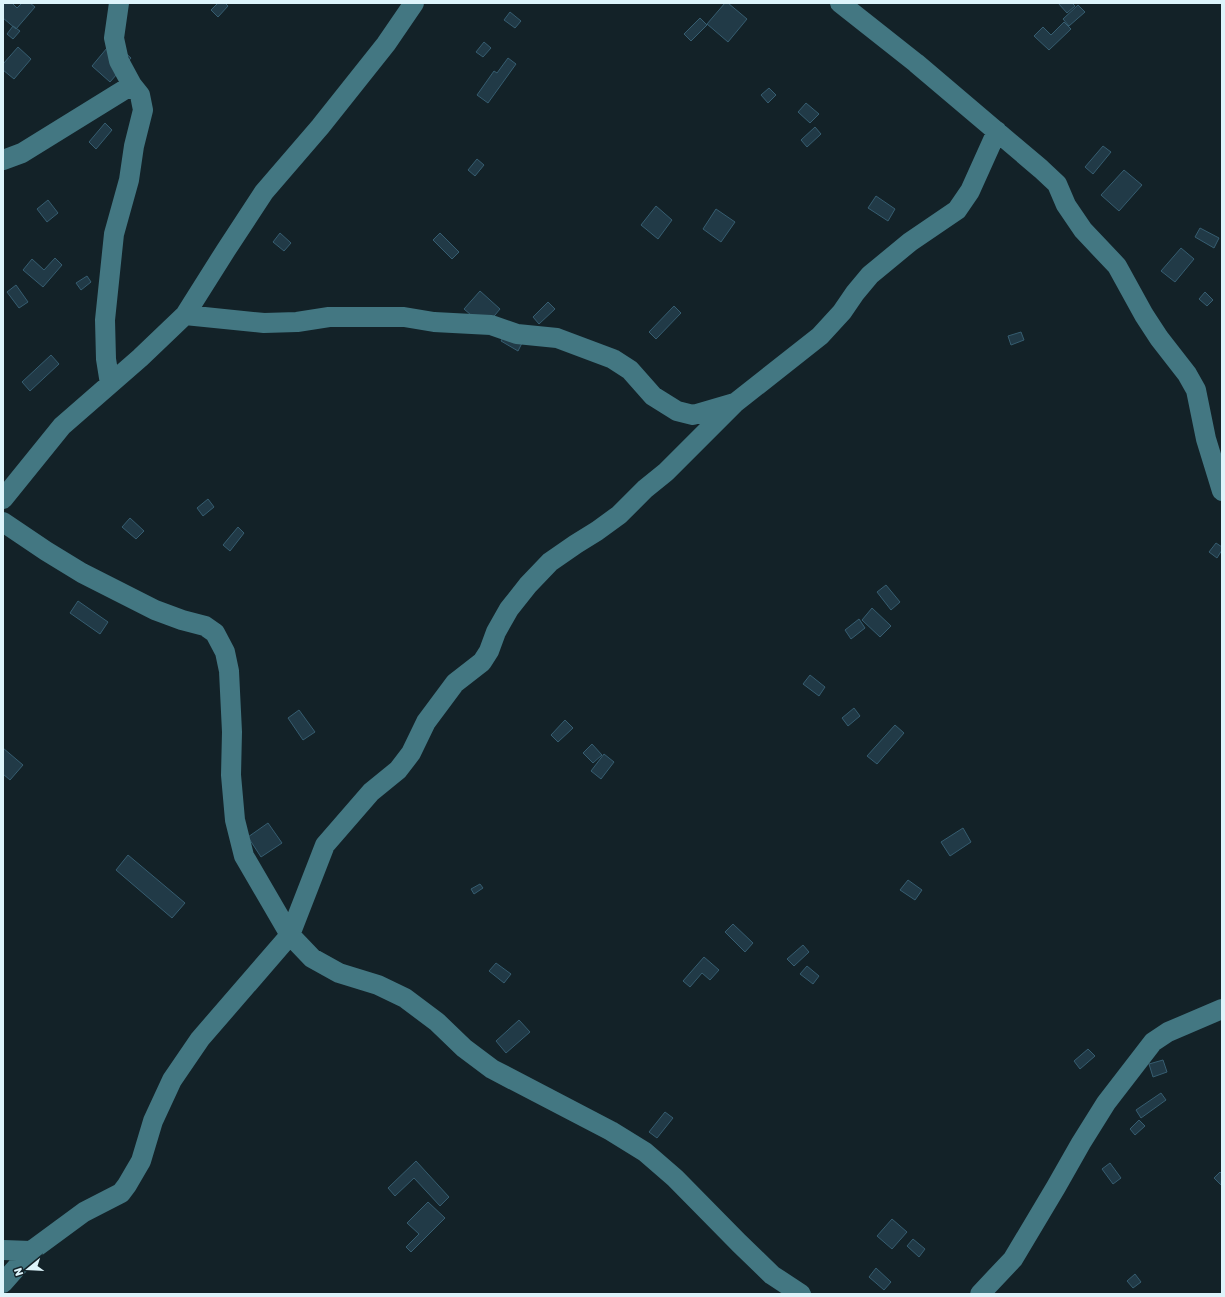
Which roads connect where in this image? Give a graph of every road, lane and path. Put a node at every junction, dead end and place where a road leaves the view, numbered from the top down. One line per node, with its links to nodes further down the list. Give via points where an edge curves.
1 (119, 3): 4 (street, via 114,38 119,61)
2 (414, 3): 7 (street, via 381,50 320,127 264,192)
3 (840, 3): 5 (street)
4 (132, 85): 6 (street, via 22,153); 8 (street, via 140,95 144,110 114,234 106,320 106,359)
5 (997, 131): 9 (street, via 970,190 957,210 910,242 870,275 820,336); 10 (street, via 1057,184 1066,205 1083,230 1117,266 1144,315 1187,374 1196,390 1206,439)
6 (3, 160)
7 (185, 315): 8 (street); 9 (street, via 264,323 297,322 328,317 404,317 434,322 491,324 517,334 557,338 612,359 630,370 654,396 677,411 693,415)
8 (110, 384): 11 (street, via 62,426)
9 (736, 403): 13 (street, via 619,515 550,562 528,585 509,609 482,662 455,683 426,722 411,753 398,770 371,792 325,845)
10 (1222, 491)
11 (3, 499)
12 (3, 522): 13 (street, via 82,573 155,610 205,626 215,633 225,652 229,671 231,775 235,820 244,856)
13 (290, 935): 16 (street, via 200,1039 172,1080 153,1121 141,1161 121,1193 84,1212); 18 (street, via 312,958 339,973 378,985 405,998 492,1069 611,1131 645,1152 675,1178 772,1275)
14 (1222, 1009): 19 (street, via 1168,1032 1153,1042 1106,1103 1012,1259)
15 (3, 1250): 16 (street)
16 (31, 1251): 17 (street)
17 (3, 1283)
18 (801, 1294)
19 (980, 1294)

